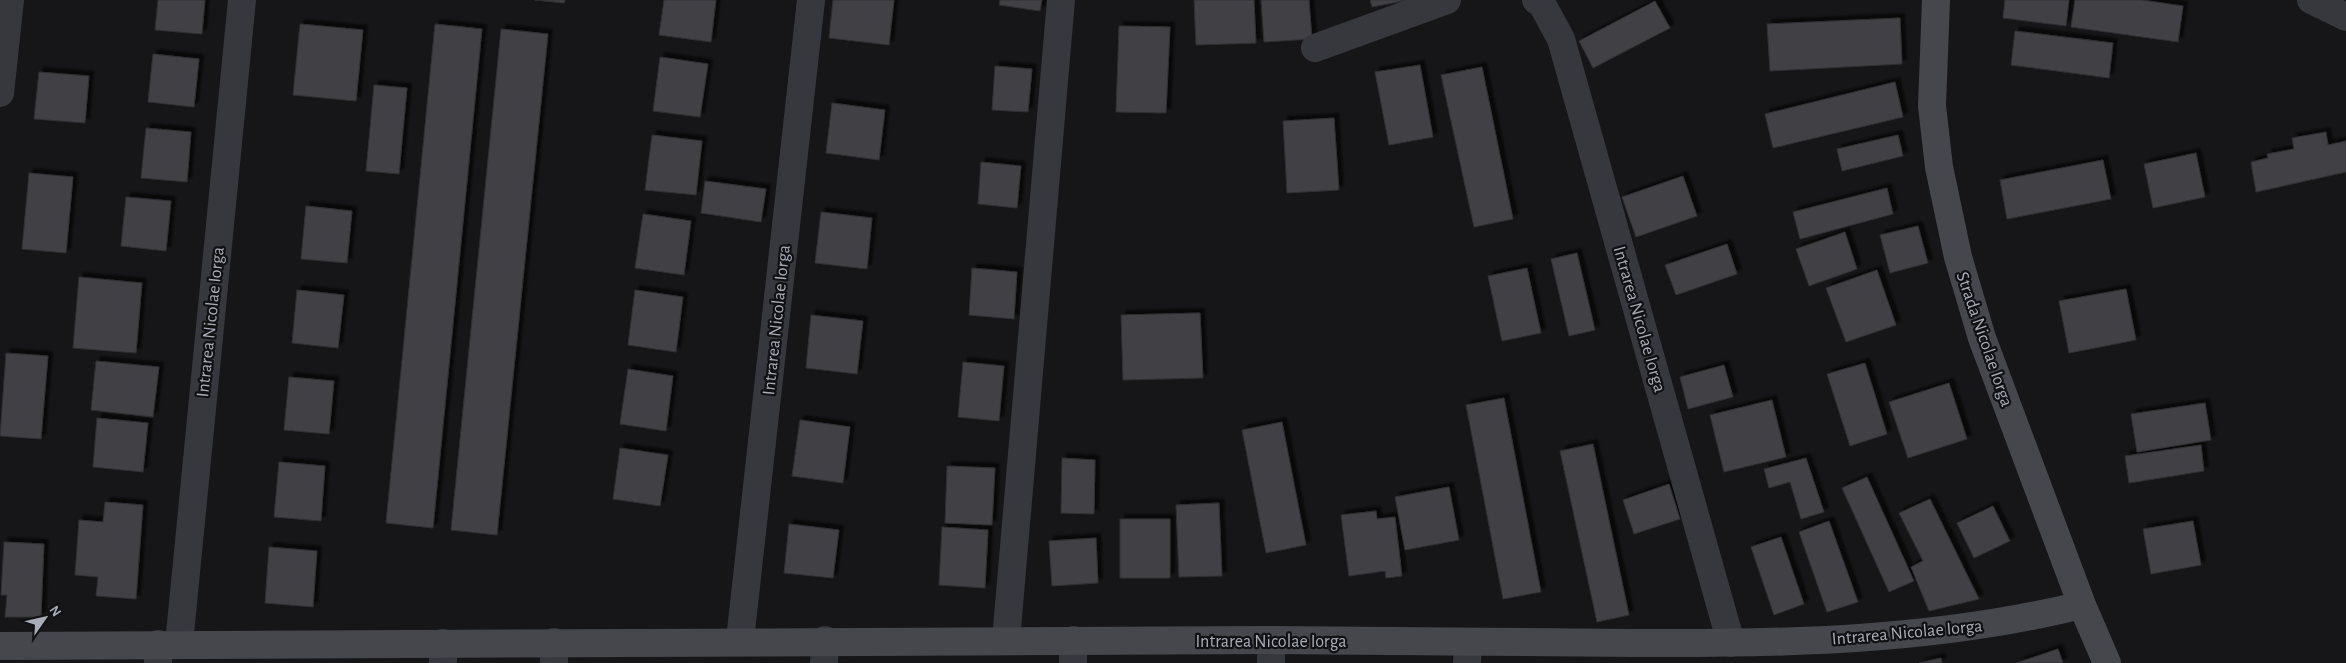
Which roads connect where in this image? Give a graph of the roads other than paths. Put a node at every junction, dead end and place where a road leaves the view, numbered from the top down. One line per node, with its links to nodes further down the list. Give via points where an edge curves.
1 (10, 0): 11 (street)
2 (242, 0): 17 (street, Intrarea Nicolae Iorga)
3 (811, 0): 13 (street, Intrarea Nicolae Iorga)
4 (1061, 0): 14 (street)
5 (1447, 0): 10 (street)
6 (1536, 0): 15 (street, Intrarea Nicolae Iorga, via 1542,4 1561,39)
7 (1936, 0): 12 (street, Strada Nicolae Iorga, via 1932,106 1939,167 1958,258 1982,338)
8 (2311, 0): 9 (street)
9 (2346, 17)
10 (1315, 48)
11 (0, 93)
12 (2082, 605): 15 (street, Intrarea Nicolae Iorga, via 1969,628 1859,638); 24 (street, Strada Nicolae Iorga)
13 (740, 640): 18 (street, Intrarea Nicolae Iorga); 22 (street, Intrarea Nicolae Iorga)
14 (1006, 640): 18 (street, Intrarea Nicolae Iorga); 20 (street, Intrarea Nicolae Iorga)
15 (1731, 643): 23 (street, Intrarea Nicolae Iorga)
16 (0, 646): 17 (street, Intrarea Nicolae Iorga)
17 (165, 650): 21 (street, Intrarea Nicolae Iorga)
18 (825, 651)
19 (1271, 651): 20 (street, Intrarea Nicolae Iorga); 23 (street, Intrarea Nicolae Iorga)
20 (1073, 652)
21 (442, 653): 22 (street, Intrarea Nicolae Iorga)
22 (554, 653)
23 (1468, 653)
24 (2107, 663)

